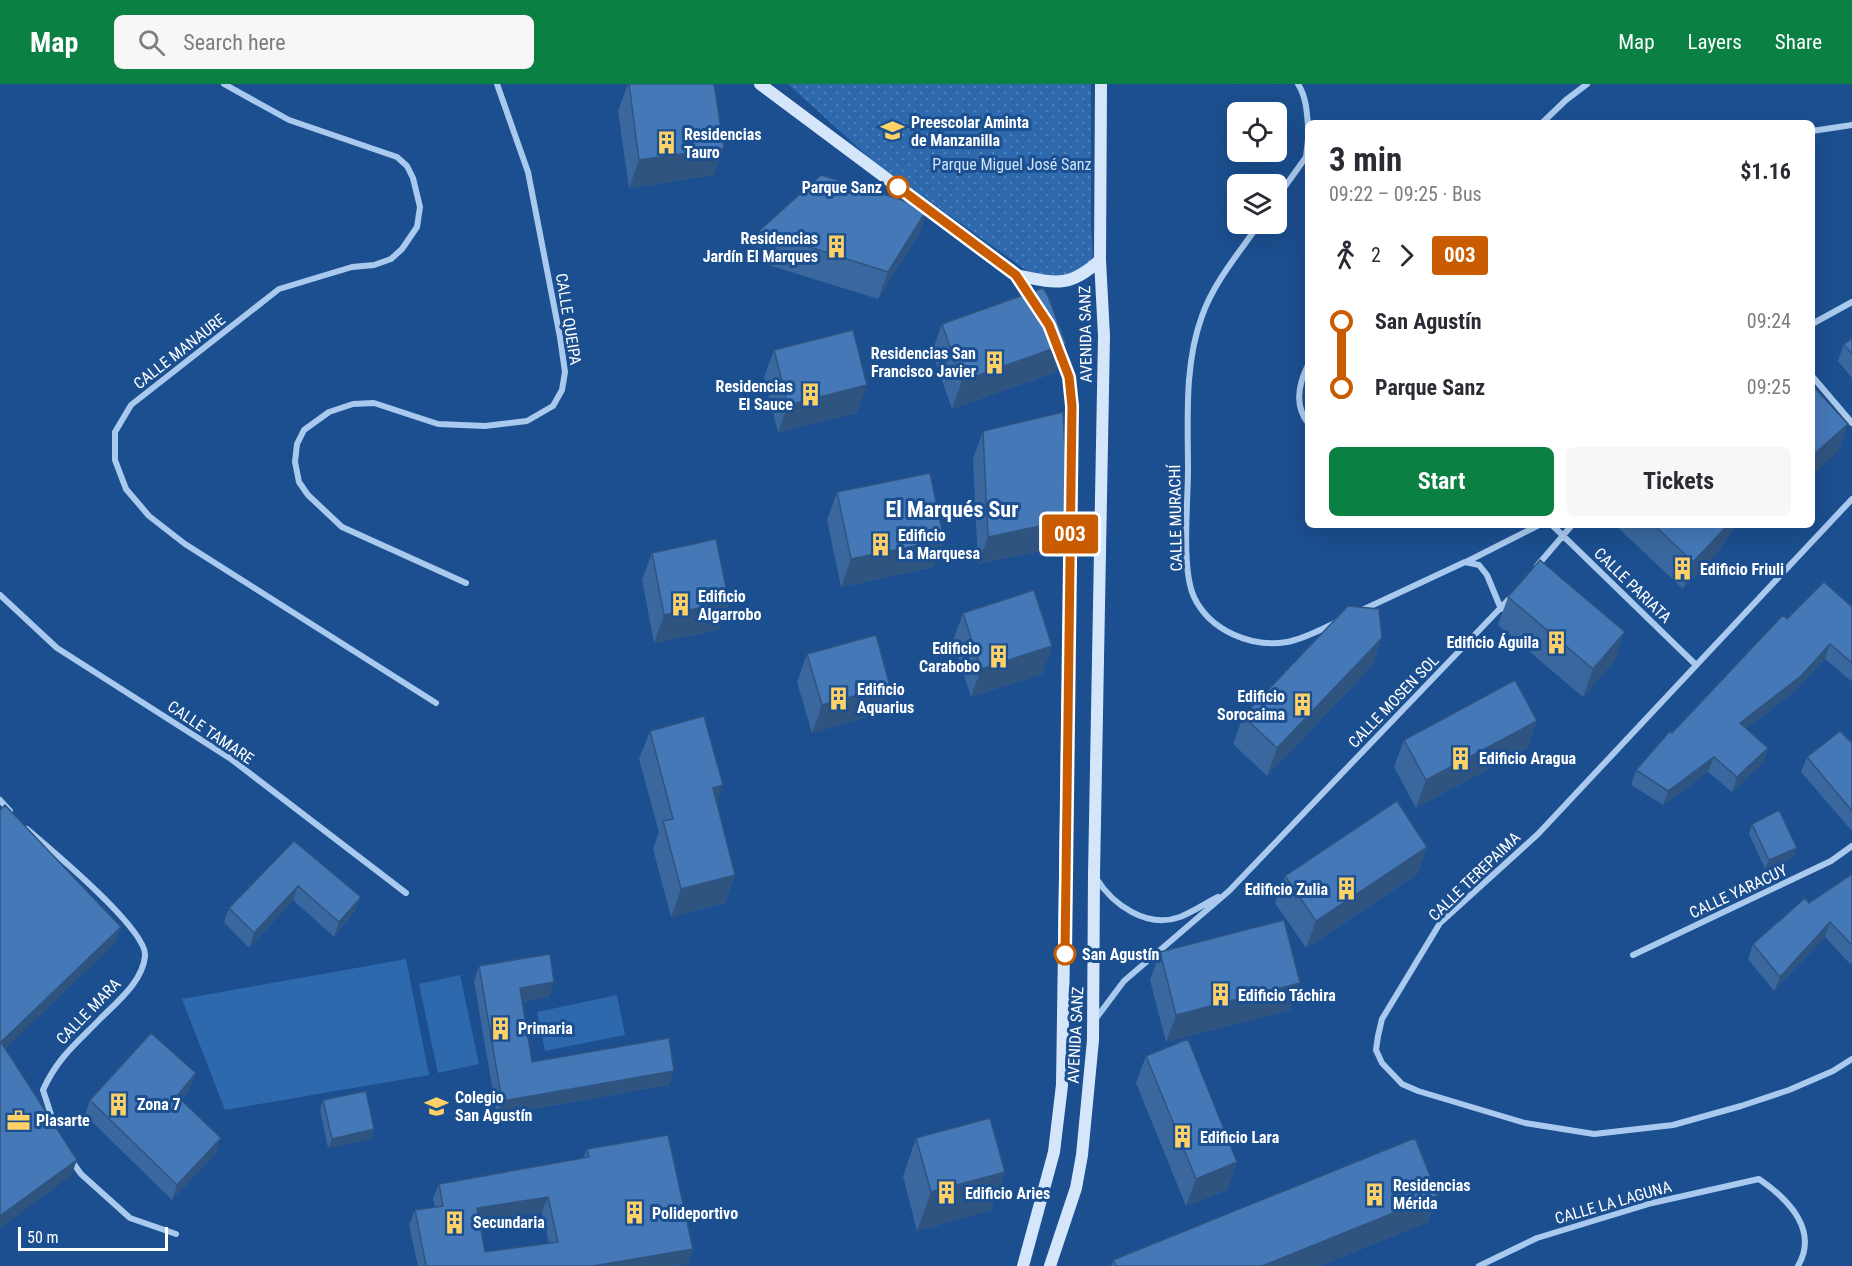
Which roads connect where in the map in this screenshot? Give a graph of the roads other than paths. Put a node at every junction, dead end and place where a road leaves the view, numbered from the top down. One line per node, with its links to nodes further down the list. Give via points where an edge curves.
1 (224, 84): 38 (street, CALLE MANAURE, via 289,120 397,157 407,166 416,185 420,207 417,227 391,259 279,290 131,405 115,432 115,460 126,489 149,516 185,544)
2 (498, 84): 31 (street, CALLE QUEIPA, via 528,172 561,337 565,372 554,406 527,421 485,426 438,424 374,403 353,404 329,412 304,430 295,462 299,482 308,495 342,527)
3 (760, 84): 15 (street, AVENIDA SANZ)
4 (1101, 84): 14 (street, AVENIDA SANZ)
5 (1298, 84): 7 (street)
6 (1587, 84): 8 (street)
7 (1307, 120)
8 (1545, 120)
9 (1852, 125): 10 (street)
10 (1815, 131)
11 (1305, 158): 12 (street)
12 (1287, 184)
13 (1252, 234): 36 (street, CALLE MURACHÍ, via 1213,291 1195,339 1188,400 1186,550 1194,597 1220,627 1243,639 1264,643 1288,642)
14 (1100, 260): 15 (street, AVENIDA SANZ, via 1085,274 1058,282); 43 (street, AVENIDA SANZ, via 1103,357)
15 (1016, 275): 17 (street, AVENIDA SANZ)
16 (1852, 302): 18 (street)
17 (1044, 316)
18 (1815, 322)
19 (1053, 333): 52 (street, AVENIDA SANZ, via 1069,377 1072,406 1062,1085 1054,1152)
20 (1305, 371): 22 (street, via 1299,401)
21 (1815, 380): 23 (street)
22 (1305, 416)
23 (1852, 423)
24 (1852, 499): 37 (street, CALLE TEREPAIMA)
25 (1533, 528): 29 (street)
26 (1555, 528): 28 (street, CALLE PARIATA)
27 (1570, 528): 28 (street)
28 (1563, 536): 30 (street); 37 (street, CALLE PARIATA)
29 (1465, 562): 34 (street, via 1479,564); 35 (street)
30 (1532, 572)
31 (466, 583)
32 (1516, 590): 34 (street, CALLE MOSEN SOL)
33 (0, 595): 45 (street, CALLE TAMARE, via 57,648 231,759)
34 (1501, 609): 44 (street, CALLE MOSEN SOL)
35 (1349, 616)
36 (1340, 620)
37 (1696, 665): 48 (street, CALLE TEREPAIMA, via 1538,834 1440,923 1382,1019 1376,1050 1382,1063 1402,1084 1525,1123 1594,1134 1673,1125 1740,1106 1789,1090)
38 (436, 703)
39 (0, 800): 40 (street)
40 (14, 815)
41 (21, 823): 49 (street, CALLE MARA, via 97,890 145,951 133,984 52,1070 43,1090)
42 (1852, 846): 46 (street, CALLE YARACUY, via 1831,861)
43 (1094, 875): 44 (street, CALLE MOSEN SOL, via 1114,901 1151,919 1178,917); 47 (street, AVENIDA SANZ)
44 (1229, 891): 47 (street, CALLE MOSEN SOL, via 1124,981)
45 (406, 893)
46 (1634, 955)
47 (1094, 1022): 53 (street, AVENIDA SANZ, via 1078,1177)
48 (1852, 1059)
49 (59, 1137)
50 (69, 1156): 51 (street, via 81,1174 130,1218)
51 (176, 1234)
52 (1023, 1266)
53 (1050, 1266)
54 (1479, 1266): 55 (street, CALLE LA LAGUNA, via 1537,1238 1652,1203 1759,1179 1784,1200 1803,1228 1806,1239)
55 (1798, 1266)

